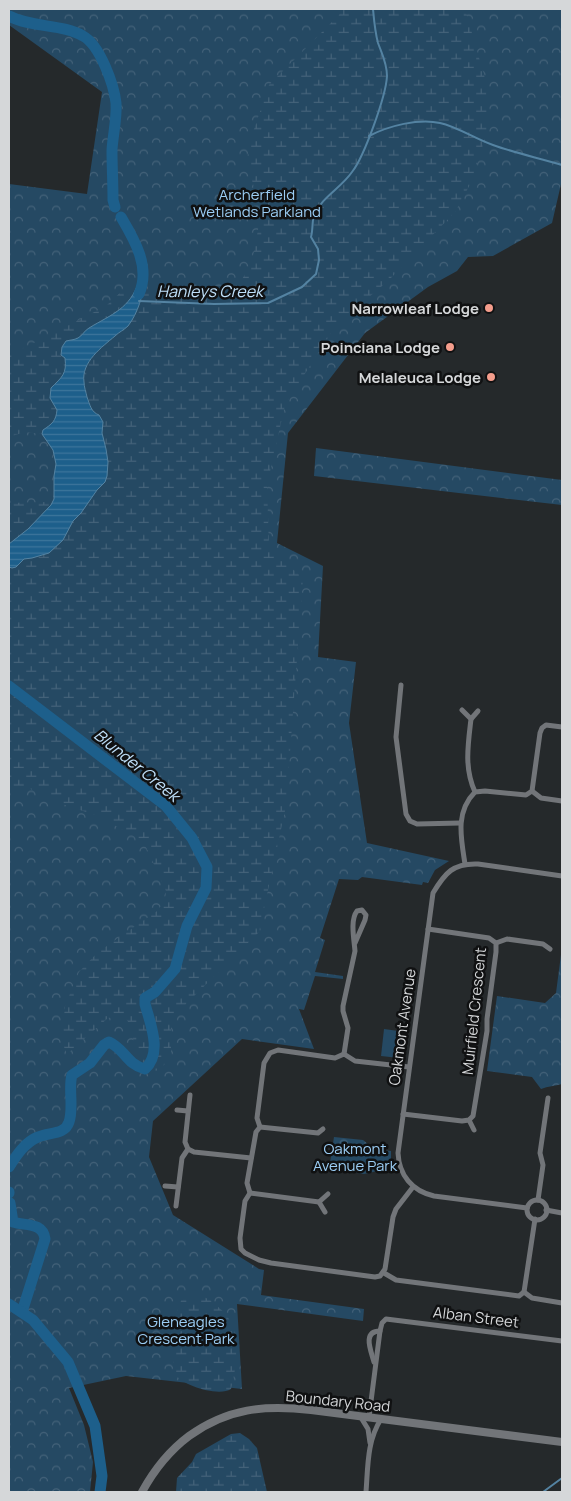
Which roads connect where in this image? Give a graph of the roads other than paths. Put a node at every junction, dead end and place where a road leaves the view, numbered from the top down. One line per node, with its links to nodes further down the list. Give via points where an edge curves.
1 (402, 685): 9 (street, via 396,738 406,814 417,824)
2 (462, 710): 4 (street)
3 (478, 711): 4 (street)
4 (471, 719): 7 (street, via 467,763)
5 (562, 727): 6 (street, via 546,725 542,728)
6 (532, 791): 7 (street, via 526,795); 8 (street, via 541,798)
7 (475, 792): 9 (street, via 466,803)
8 (562, 801)
9 (460, 823): 10 (street)
10 (465, 864): 11 (street); 12 (street, Oakmont Avenue, via 442,876 433,893)
11 (562, 876)
12 (428, 929): 14 (street, Muirfield Crescent, via 490,938); 17 (street, Oakmont Avenue)
13 (355, 943): 13 (street, via 354,914 362,910 365,920); 16 (street, via 343,1011 348,1028)
14 (496, 943): 15 (street, via 507,939 543,944); 23 (street, Muirfield Crescent, via 487,1031 475,1109)
15 (550, 949)
16 (344, 1054): 17 (street, via 355,1061); 24 (street, via 335,1058 278,1050 270,1053 264,1063 257,1118)
17 (410, 1067): 22 (street, Oakmont Avenue)
18 (190, 1095): 21 (street)
19 (548, 1098): 34 (street, via 540,1153 543,1165)
20 (177, 1110): 21 (street)
21 (188, 1111): 27 (street, via 185,1142)
22 (403, 1114): 23 (street); 31 (street, Oakmont Avenue, via 398,1160)
23 (469, 1120): 26 (street)
24 (260, 1127): 25 (street, via 318,1133); 28 (street)
25 (323, 1129)
26 (474, 1130)
27 (188, 1149): 28 (street); 30 (street, via 182,1158)
28 (251, 1158): 32 (street, via 247,1183)
29 (165, 1186): 30 (street)
30 (178, 1187): 36 (street)
31 (413, 1187): 37 (street, via 434,1196); 42 (street, via 393,1217)
32 (250, 1193): 35 (street); 42 (street, via 245,1201 240,1238 241,1249 250,1256 271,1263 375,1277)
33 (328, 1194): 35 (street)
34 (538, 1200): 37 (street, via 532,1201); 38 (street, via 543,1202)
35 (319, 1202): 39 (street)
36 (176, 1206)
37 (527, 1208): 41 (street, via 530,1216)
38 (546, 1210): 40 (street); 41 (street, via 541,1218)
39 (326, 1212)
40 (562, 1213)
41 (536, 1219): 43 (street)
42 (384, 1273): 43 (street, via 396,1280 519,1296)
43 (524, 1292): 44 (street, via 532,1298)
44 (562, 1303)
45 (380, 1331): 46 (street, Alban Street, via 386,1319); 47 (street); 47 (street, via 370,1334 369,1338)
46 (562, 1341)
47 (375, 1365): 48 (street)
48 (365, 1417): 49 (main road, Boundary Road); 51 (street); 52 (main road, Boundary Road, via 268,1408 236,1413 204,1425 176,1446 161,1462)
49 (381, 1419): 50 (main road, Boundary Road); 51 (street)
50 (562, 1442)
51 (370, 1443): 53 (street)
52 (142, 1492)
53 (366, 1492)

